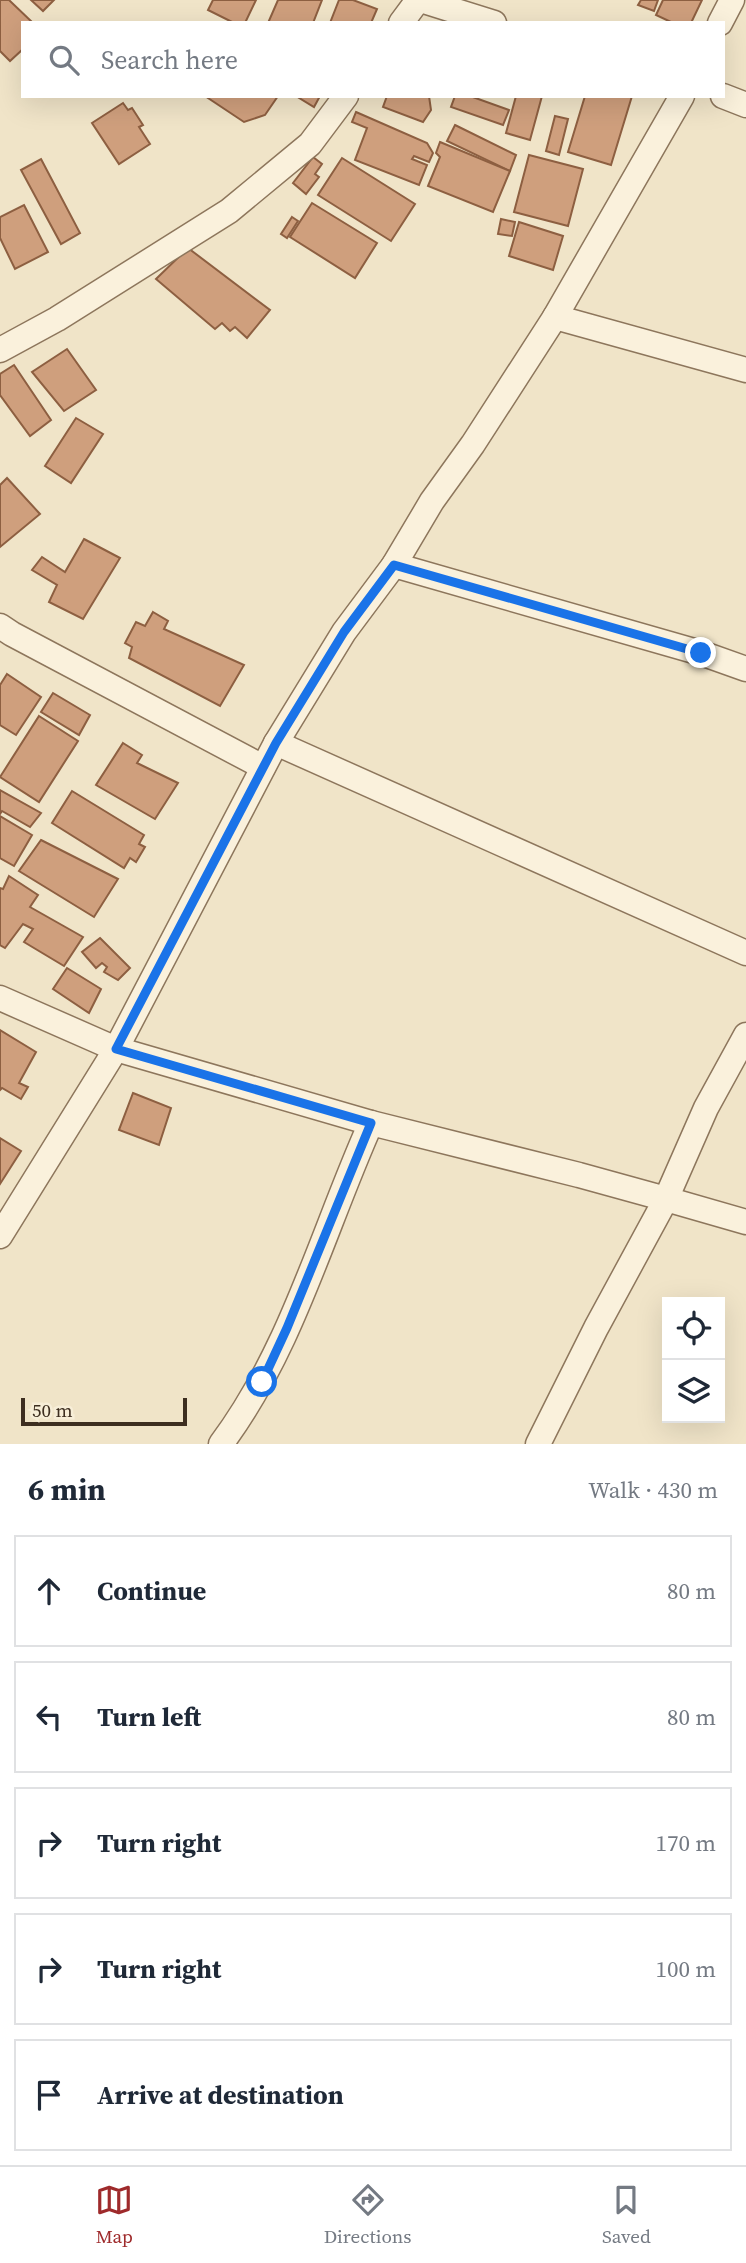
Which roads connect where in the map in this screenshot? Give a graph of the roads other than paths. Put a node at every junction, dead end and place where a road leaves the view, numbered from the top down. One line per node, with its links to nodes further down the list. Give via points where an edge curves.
1 (420, 0): 3 (street); 4 (street)
2 (732, 0): 5 (street)
3 (403, 21)
4 (488, 21)
5 (721, 21)
6 (725, 97): 9 (street)
7 (344, 98): 11 (street, via 310,144 229,211)
8 (681, 98): 10 (street)
9 (746, 105)
10 (555, 317): 12 (street); 13 (street)
11 (0, 350)
12 (746, 370)
13 (394, 565): 15 (street); 16 (street, via 344,632)
14 (0, 625): 17 (street)
15 (746, 669)
16 (276, 743): 17 (street); 18 (street)
17 (263, 767): 21 (street)
18 (746, 953)
19 (0, 998): 21 (street)
20 (746, 1035): 23 (street, via 706,1108)
21 (116, 1049): 22 (street); 25 (street)
22 (371, 1123): 23 (street); 27 (street, via 262,1382)
23 (666, 1199): 24 (street); 26 (street)
24 (746, 1222)
25 (0, 1236)
26 (540, 1443)
27 (222, 1444)

